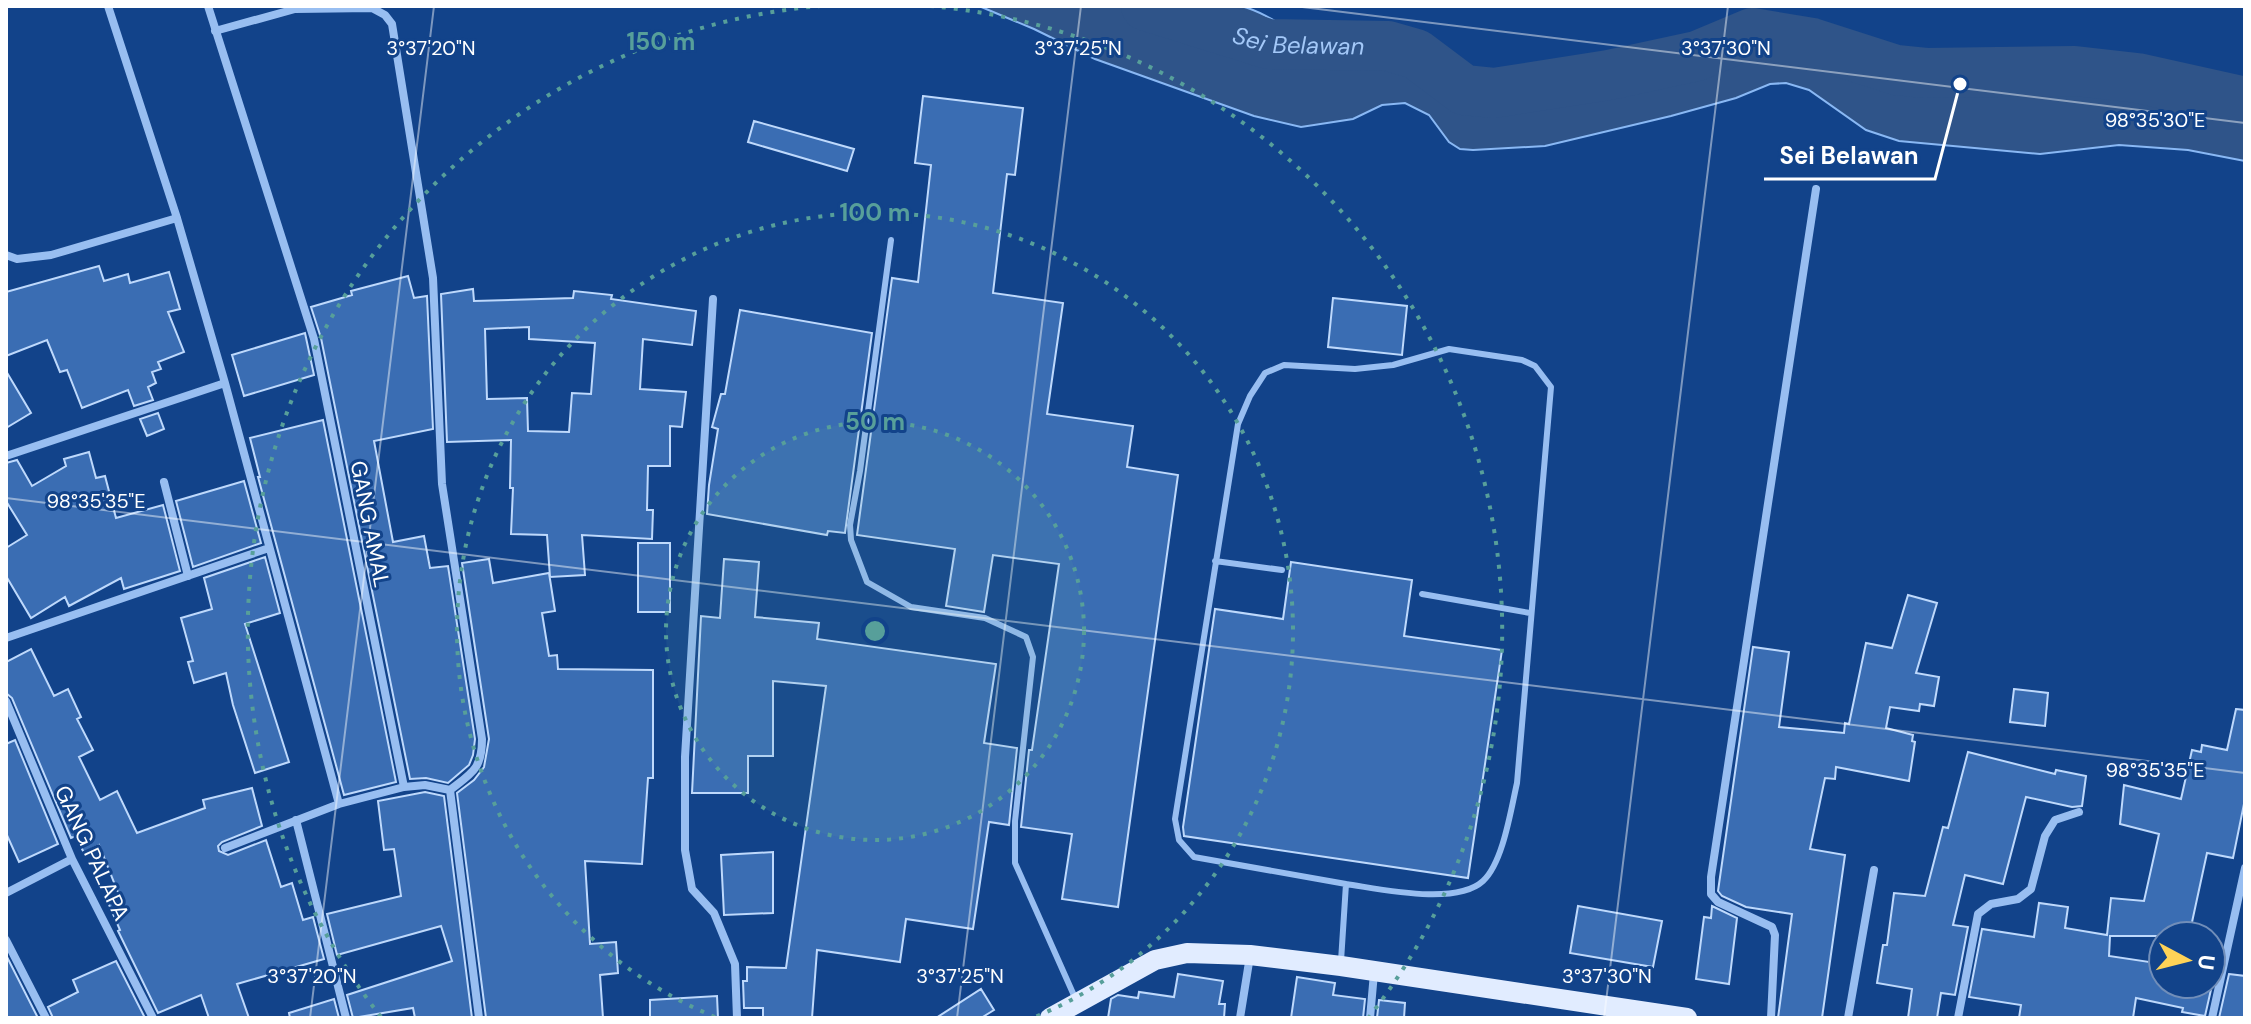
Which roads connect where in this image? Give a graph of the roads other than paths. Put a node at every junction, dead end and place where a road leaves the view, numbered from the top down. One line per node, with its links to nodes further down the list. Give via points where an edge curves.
1 (108, 6): 5 (street)
2 (208, 6): 3 (street, GANG AMAL)
3 (215, 31): 20 (street, GANG AMAL, via 314,339); 21 (street, via 295,9 372,8 392,24 433,278 442,484 482,739 477,769)
4 (1816, 189): 46 (street, via 1711,877 1711,894 1718,902 1772,927)
5 (177, 218): 7 (street, via 35,259); 9 (street)
6 (891, 240): 35 (lane, via 851,540 867,582 911,607 985,618 1026,637 1033,657 1015,863)
7 (6, 255)
8 (713, 299): 41 (street, via 685,757 685,850 692,889 714,913 735,964)
9 (225, 383): 10 (street); 12 (street)
10 (6, 456)
11 (164, 482): 15 (street)
12 (269, 548): 15 (street); 22 (street)
13 (1215, 561): 14 (lane); 17 (lane, via 1238,424 1265,373 1284,365 1393,365 1449,349 1522,360 1535,366 1551,387); 29 (lane, via 1175,819 1179,840 1194,857)
14 (1282, 570)
15 (188, 576): 18 (street)
16 (1422, 594): 17 (lane)
17 (1530, 613): 29 (lane, via 1517,783 1503,845 1485,879 1466,893)
18 (6, 638)
19 (6, 701): 26 (street, GANG PALAPA)
20 (404, 787): 21 (street); 22 (street)
21 (450, 790): 40 (street)
22 (339, 804): 24 (street)
23 (2079, 812): 48 (street, via 2055,820 2045,836 2031,889 1978,914)
24 (296, 820): 25 (street); 39 (street)
25 (225, 848)
26 (72, 859): 30 (street); 38 (street, GANG PALAPA)
27 (2245, 868): 49 (street)
28 (1874, 870): 47 (street)
29 (1346, 884): 33 (lane)
30 (6, 893)
31 (6, 940): 37 (street)
32 (1250, 955): 33 (main road); 35 (main road, via 1187,953 1155,960); 43 (street)
33 (1341, 966): 34 (main road)
34 (1374, 973): 36 (main road); 44 (street)
35 (1077, 1002): 42 (main road)
36 (1633, 1014): 45 (main road)
37 (46, 1018)
38 (153, 1018)
39 (346, 1018)
40 (479, 1018)
41 (737, 1018)
42 (1050, 1018)
43 (1240, 1018)
44 (1370, 1018)
45 (1687, 1018)
46 (1771, 1018)
47 (1848, 1018)
48 (1958, 1018)
49 (2212, 1018)

